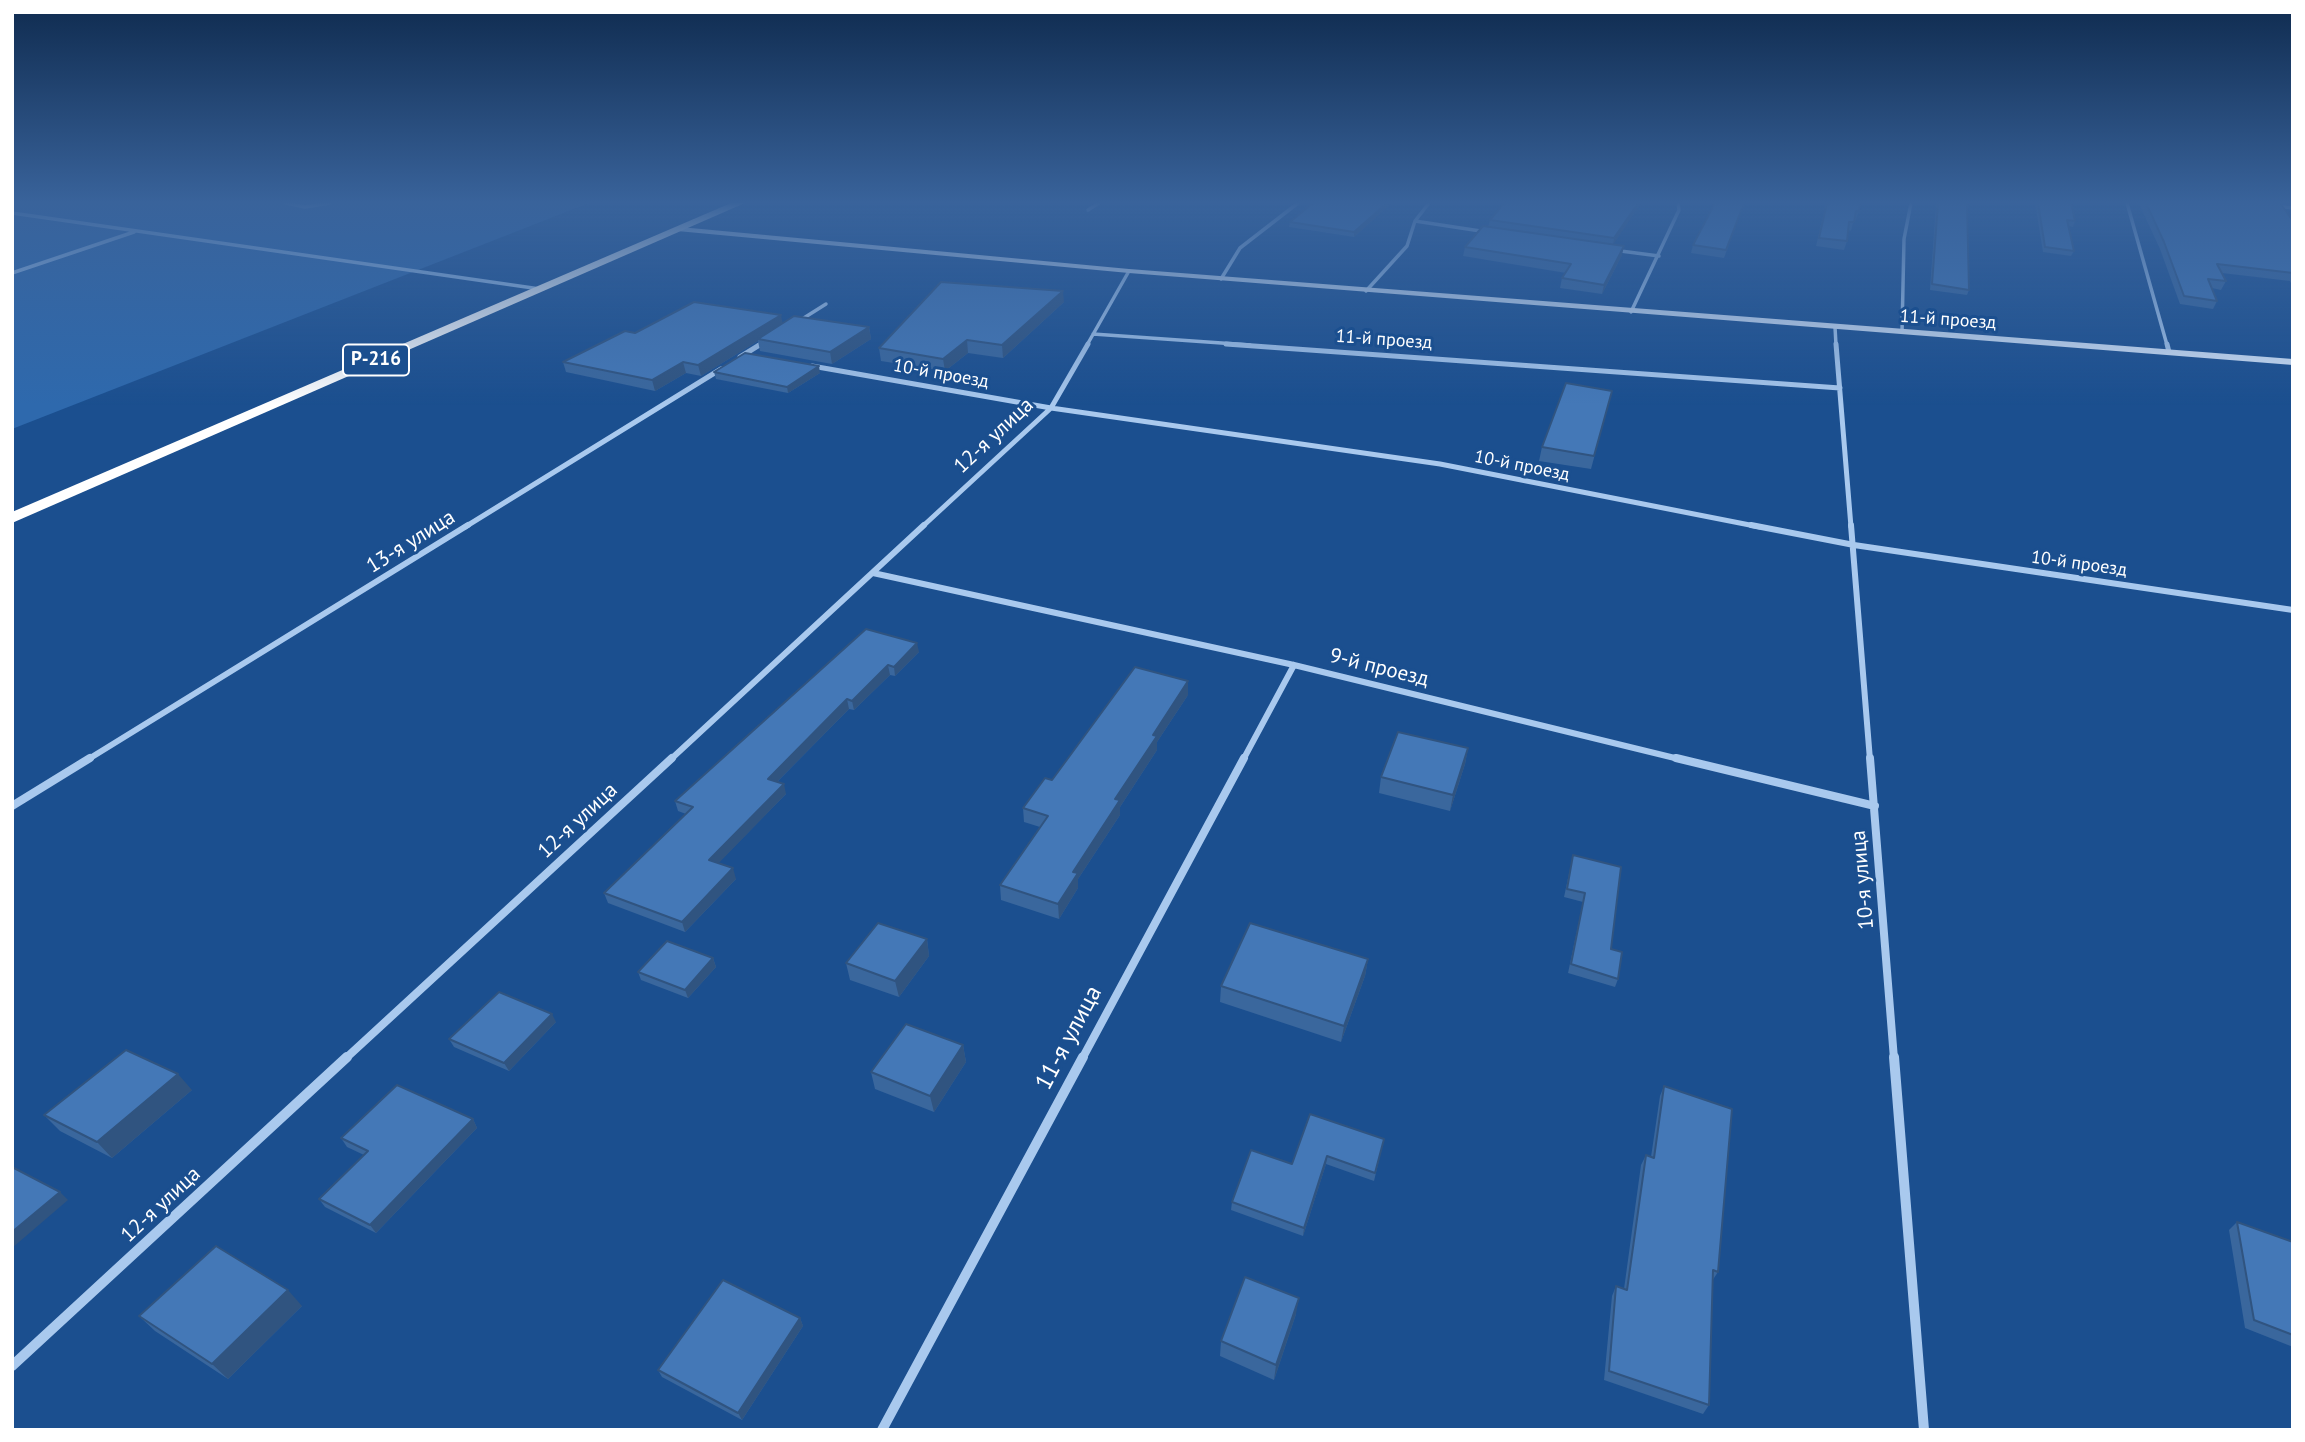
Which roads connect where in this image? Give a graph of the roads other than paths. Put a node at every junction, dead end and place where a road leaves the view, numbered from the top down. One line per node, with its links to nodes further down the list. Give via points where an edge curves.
1 (413, 270): 11 (street)
2 (584, 270): 11 (highway, Р-216)
3 (1121, 270): 9 (street, 11-й проезд)
4 (1226, 270): 10 (street)
5 (1385, 270): 12 (street)
6 (1652, 270): 14 (street)
7 (1904, 270): 17 (street)
8 (2146, 270): 20 (street)
9 (1129, 271): 10 (street, 11-й проезд); 18 (street, 12-я улица)
10 (1221, 279): 12 (street, 11-й проезд)
11 (540, 289): 27 (highway, Р-216)
12 (1366, 291): 14 (street, 11-й проезд)
13 (826, 304): 15 (street)
14 (1631, 312): 16 (street, 11-й проезд)
15 (791, 326)
16 (1835, 327): 17 (street, 11-й проезд); 25 (street, 10-я улица)
17 (1902, 332): 20 (street, 11-й проезд)
18 (1093, 334): 25 (street, 11-й проезд); 26 (street, 12-я улица)
19 (768, 340): 21 (street, 13-я улица)
20 (2169, 352): 23 (street, 11-й проезд)
21 (745, 354): 22 (street); 32 (street, 13-я улица)
22 (758, 356)
23 (2293, 362)
24 (798, 363): 26 (street, 10-й проезд)
25 (1840, 388): 28 (street, 10-я улица)
26 (1051, 408): 28 (street, 10-й проезд, via 1440,464); 29 (street, 12-я улица)
27 (12, 518)
28 (1854, 545): 30 (street, 10-й проезд); 33 (street, 10-я улица)
29 (873, 573): 31 (street, 9-й проезд); 34 (street, 12-я улица)
30 (2293, 610)
31 (1294, 666): 33 (street, 9-й проезд); 35 (street, 11-я улица)
32 (12, 806)
33 (1875, 806): 36 (street, 10-я улица)
34 (12, 1366)
35 (882, 1430)
36 (1924, 1430)

